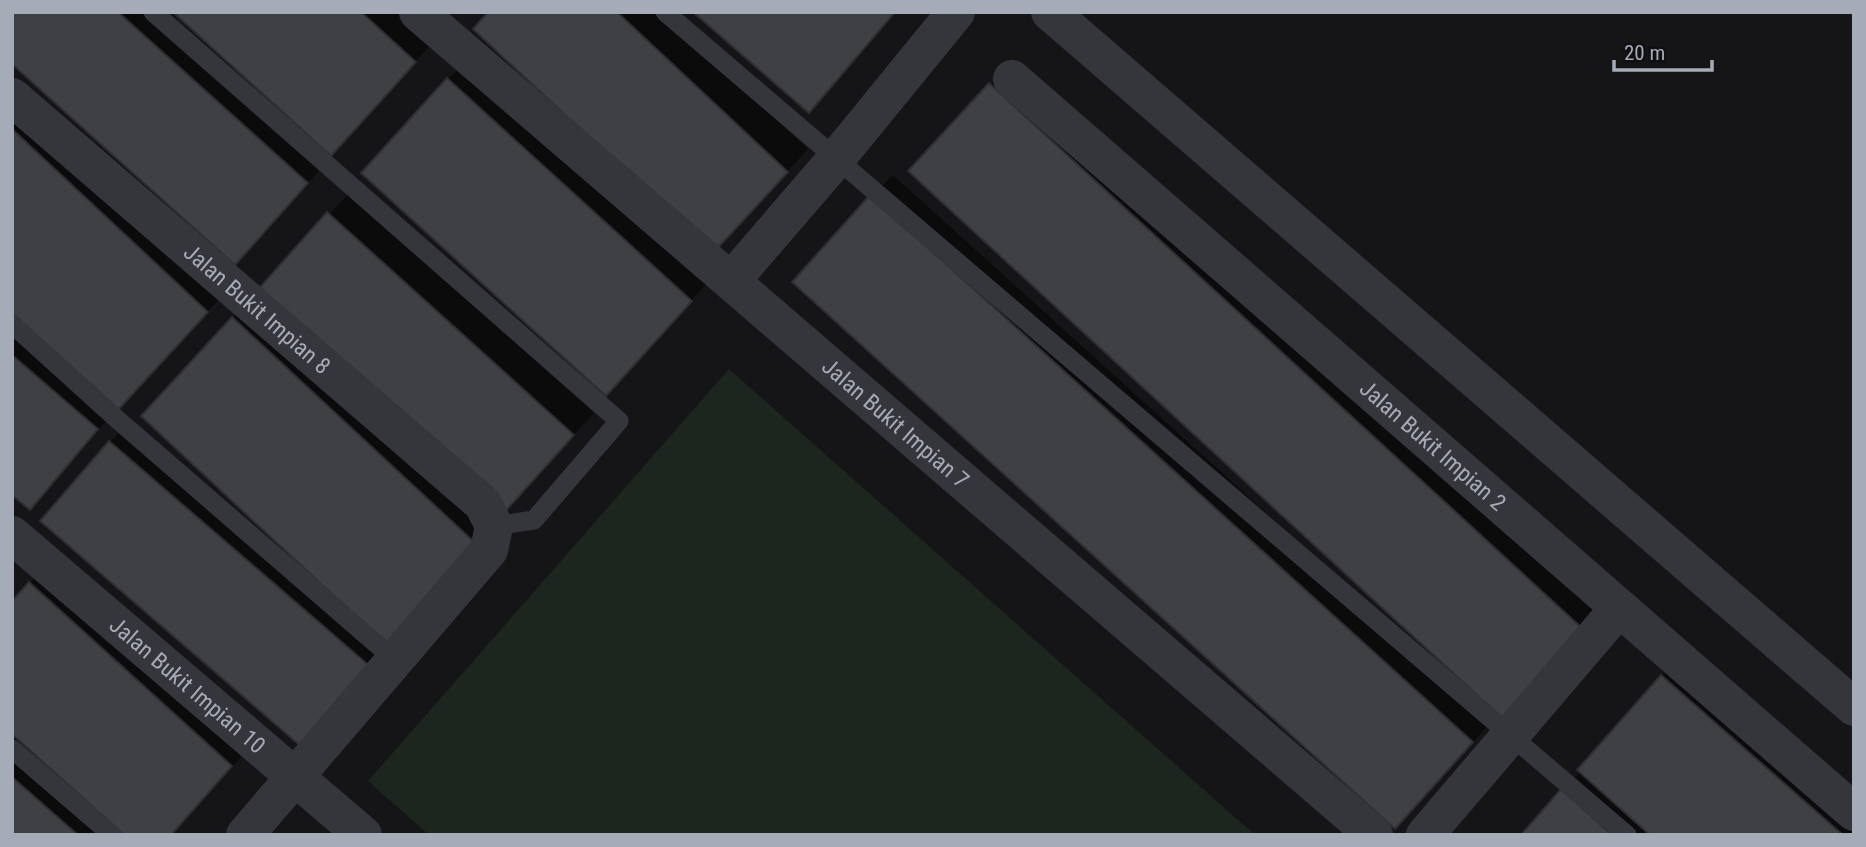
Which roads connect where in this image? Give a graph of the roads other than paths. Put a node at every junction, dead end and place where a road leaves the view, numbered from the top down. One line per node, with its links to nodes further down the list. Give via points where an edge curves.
1 (153, 12): 11 (lane, via 620,421 534,520)
2 (418, 12): 9 (street, Jalan Bukit Impian 7)
3 (665, 12): 8 (lane)
4 (956, 12): 8 (street)
5 (1050, 12): 15 (street)
6 (1012, 79): 13 (street, Jalan Bukit Impian 2)
7 (12, 97): 11 (street, Jalan Bukit Impian 8, via 483,504)
8 (836, 159): 9 (street); 16 (lane)
9 (731, 281): 23 (street, Jalan Bukit Impian 7)
10 (12, 324): 14 (lane)
11 (494, 526): 14 (street, via 489,550)
12 (12, 535): 18 (street, Jalan Bukit Impian 10)
13 (1619, 608): 16 (street); 19 (street, Jalan Bukit Impian 2)
14 (395, 660): 18 (street)
15 (1854, 708)
16 (1511, 735): 24 (street); 25 (lane)
17 (12, 750): 20 (lane)
18 (295, 776): 21 (street); 22 (street, Jalan Bukit Impian 10)
19 (1854, 812)
20 (112, 835)
21 (245, 835)
22 (363, 835)
23 (1374, 835)
24 (1425, 835)
25 (1627, 835)

